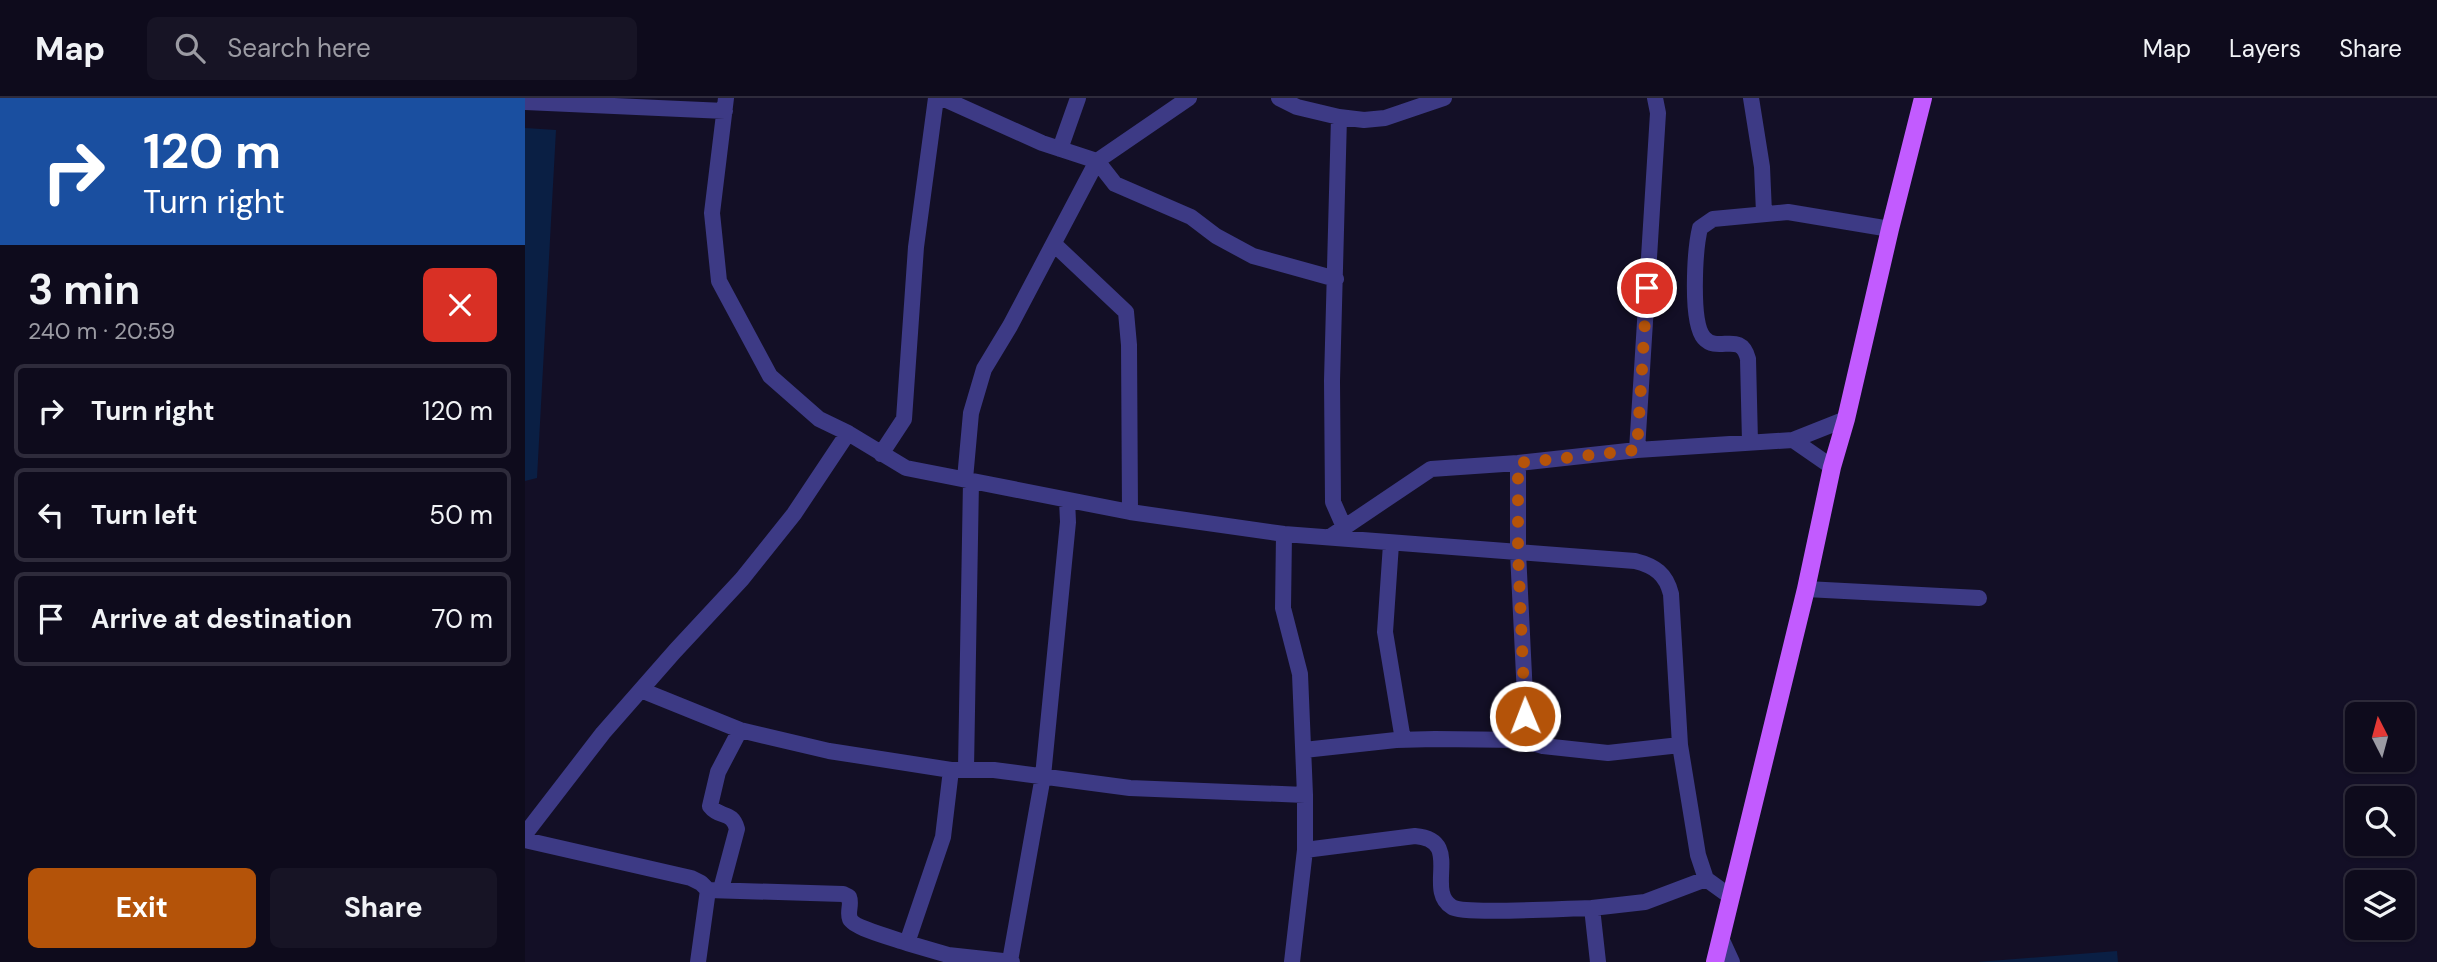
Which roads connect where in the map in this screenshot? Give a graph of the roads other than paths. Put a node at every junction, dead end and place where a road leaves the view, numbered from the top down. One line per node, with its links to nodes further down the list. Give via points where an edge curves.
1 (936, 98): 24 (street, via 916,247 904,419)
2 (942, 98): 13 (street)
3 (1078, 98): 13 (street)
4 (1189, 98): 14 (street)
5 (1279, 98): 12 (street)
6 (1444, 98): 12 (street, via 1385,118)
7 (1655, 98): 23 (street, via 1658,113)
8 (1751, 98): 15 (street)
9 (1923, 98): 16 (main road)
10 (525, 102): 11 (street)
11 (726, 104): 20 (street, via 712,213 719,281 770,376 820,419)
12 (1339, 117): 18 (street)
13 (1060, 149): 14 (street)
14 (1097, 161): 17 (street); 18 (street, via 1115,184 1191,217 1253,256)
15 (1764, 213): 16 (street, via 1804,213); 22 (street, via 1713,219 1700,228 1697,237 1699,330 1712,343 1746,349)
16 (1890, 229): 19 (main road)
17 (1054, 244): 27 (street, via 984,369 971,413); 29 (street, via 1126,312)
18 (1336, 279): 30 (street, via 1333,502)
19 (1846, 419): 21 (street); 26 (main road)
20 (848, 433): 24 (street); 37 (street, via 743,579)
21 (1793, 440): 22 (street); 26 (street)
22 (1750, 443): 23 (street)
23 (1637, 450): 25 (street)
24 (881, 454): 27 (street, via 906,468)
25 (1518, 463): 30 (street, via 1431,469); 34 (street)
26 (1832, 467): 35 (main road)
27 (965, 480): 28 (street); 43 (street, via 971,481)
28 (1067, 500): 29 (street); 44 (street)
29 (1130, 512): 31 (street)
30 (1344, 527): 32 (street)
31 (1284, 534): 32 (street); 42 (street, via 1283,608 1300,674)
32 (1330, 537): 33 (street)
33 (1391, 544): 34 (street); 39 (street, via 1385,632)
34 (1518, 552): 40 (street); 41 (street, via 1635,561 1661,572 1671,594)
35 (1806, 589): 36 (street); 51 (main road)
36 (1979, 598)
37 (641, 690): 38 (street); 46 (street)
38 (740, 730): 43 (street, via 829,751); 50 (street, via 718,772 710,806 730,816 737,829)
39 (1403, 740): 40 (street); 42 (street)
40 (1523, 740): 41 (street, via 1597,752)
41 (1681, 745): 49 (street)
42 (1304, 750): 45 (street)
43 (959, 769): 44 (street); 54 (street, via 943,837)
44 (1043, 776): 45 (street, via 1130,788); 56 (street)
45 (1305, 795): 48 (street)
46 (525, 834)
47 (525, 840): 50 (street, via 691,878)
48 (1305, 850): 52 (street, via 1429,837 1441,855 1446,903 1454,909); 57 (street)
49 (1706, 879): 51 (street); 52 (street, via 1645,902)
50 (715, 890): 54 (street, via 843,894 849,897 854,923); 55 (street)
51 (1731, 897): 53 (main road)
52 (1592, 908): 58 (street)
53 (1721, 938): 59 (main road); 60 (street)
54 (907, 943): 56 (street, via 939,953)
55 (698, 962)
56 (1011, 962)
57 (1292, 962)
58 (1598, 962)
59 (1715, 962)
60 (1732, 962)

